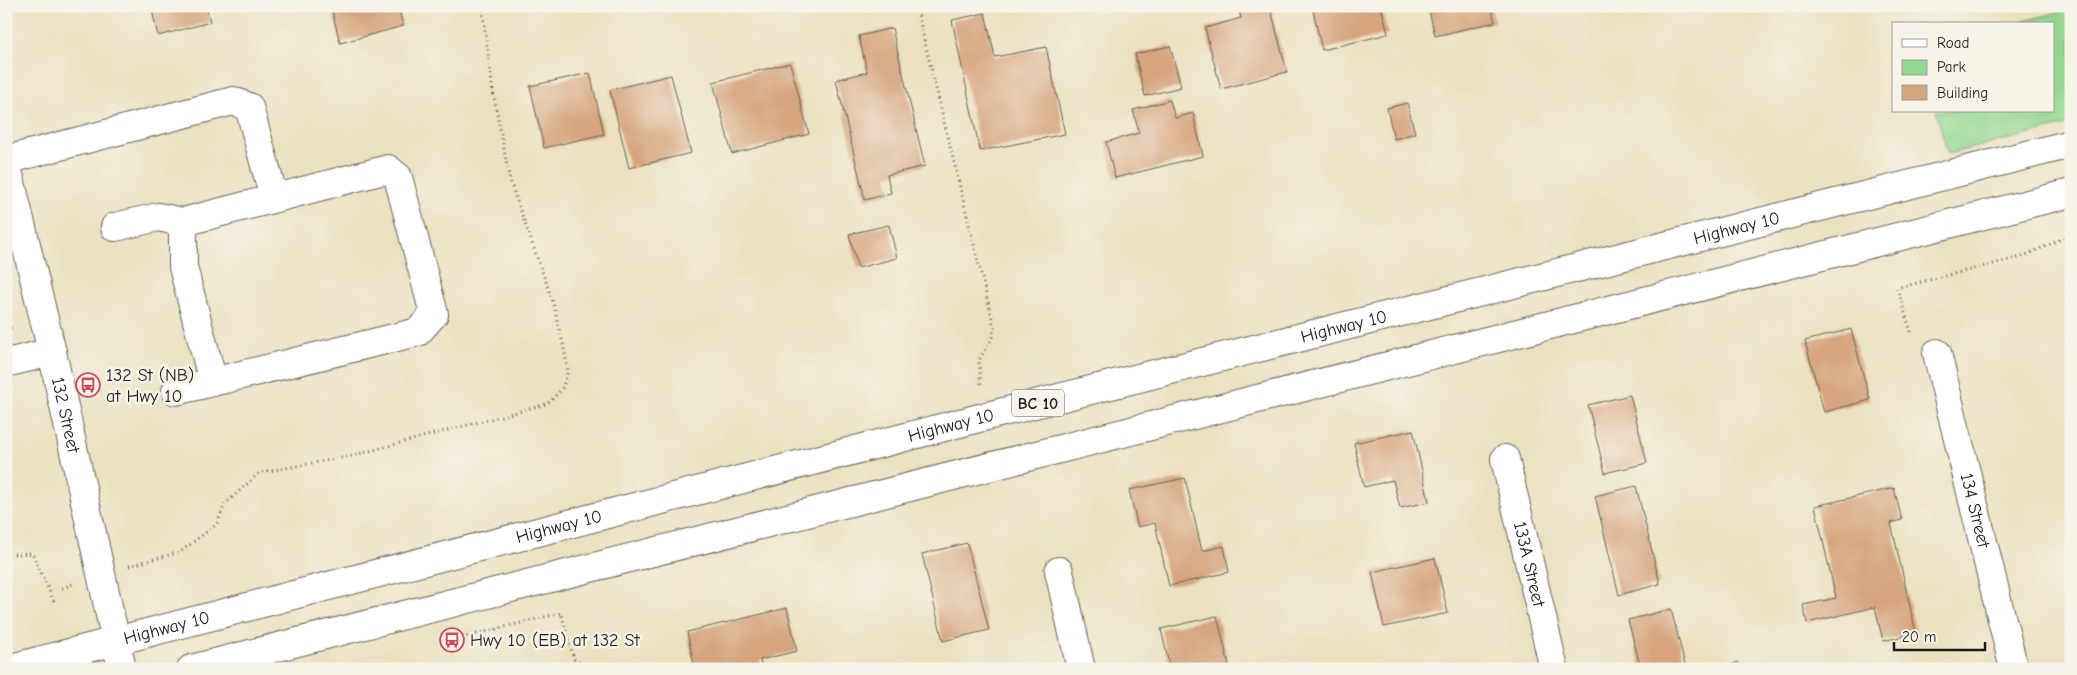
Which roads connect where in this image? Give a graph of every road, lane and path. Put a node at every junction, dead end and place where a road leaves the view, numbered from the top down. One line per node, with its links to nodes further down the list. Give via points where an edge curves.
1 (482, 6): 3 (path)
2 (916, 6): 18 (path, via 994,327 993,337 979,360)
3 (486, 37)
4 (2071, 144): 24 (main road, Highway 10 / BC 10, via 987,416)
5 (6, 161): 7 (main road, via 233,101 249,107); 14 (main road, 132 Street)
6 (2071, 193): 29 (main road)
7 (274, 198): 8 (main road); 17 (main road, via 388,169 398,177 434,314 418,332)
8 (183, 222): 9 (main road, via 158,216); 17 (main road, via 183,267)
9 (115, 227)
10 (2071, 235): 13 (path, via 2021,257 1897,288)
11 (16, 326): 12 (path)
12 (6, 329)
13 (1911, 332)
14 (52, 352): 16 (main road); 24 (main road, 132 Street)
15 (1937, 353): 32 (main road, 134 Street)
16 (6, 363)
17 (213, 382): 19 (main road)
18 (982, 388)
19 (176, 391)
20 (1505, 459): 31 (main road, 133A Street)
21 (14, 554): 23 (path, via 32,553)
22 (1058, 571): 30 (main road)
23 (54, 601)
24 (116, 640): 27 (main road, Highway 10 / BC 10); 28 (main road, 132 Street)
25 (452, 640): 26 (path, via 561,614 574,659)
26 (586, 668)
27 (7, 669)
28 (122, 669)
29 (191, 669)
30 (1081, 669)
31 (1554, 669)
32 (2014, 669)

